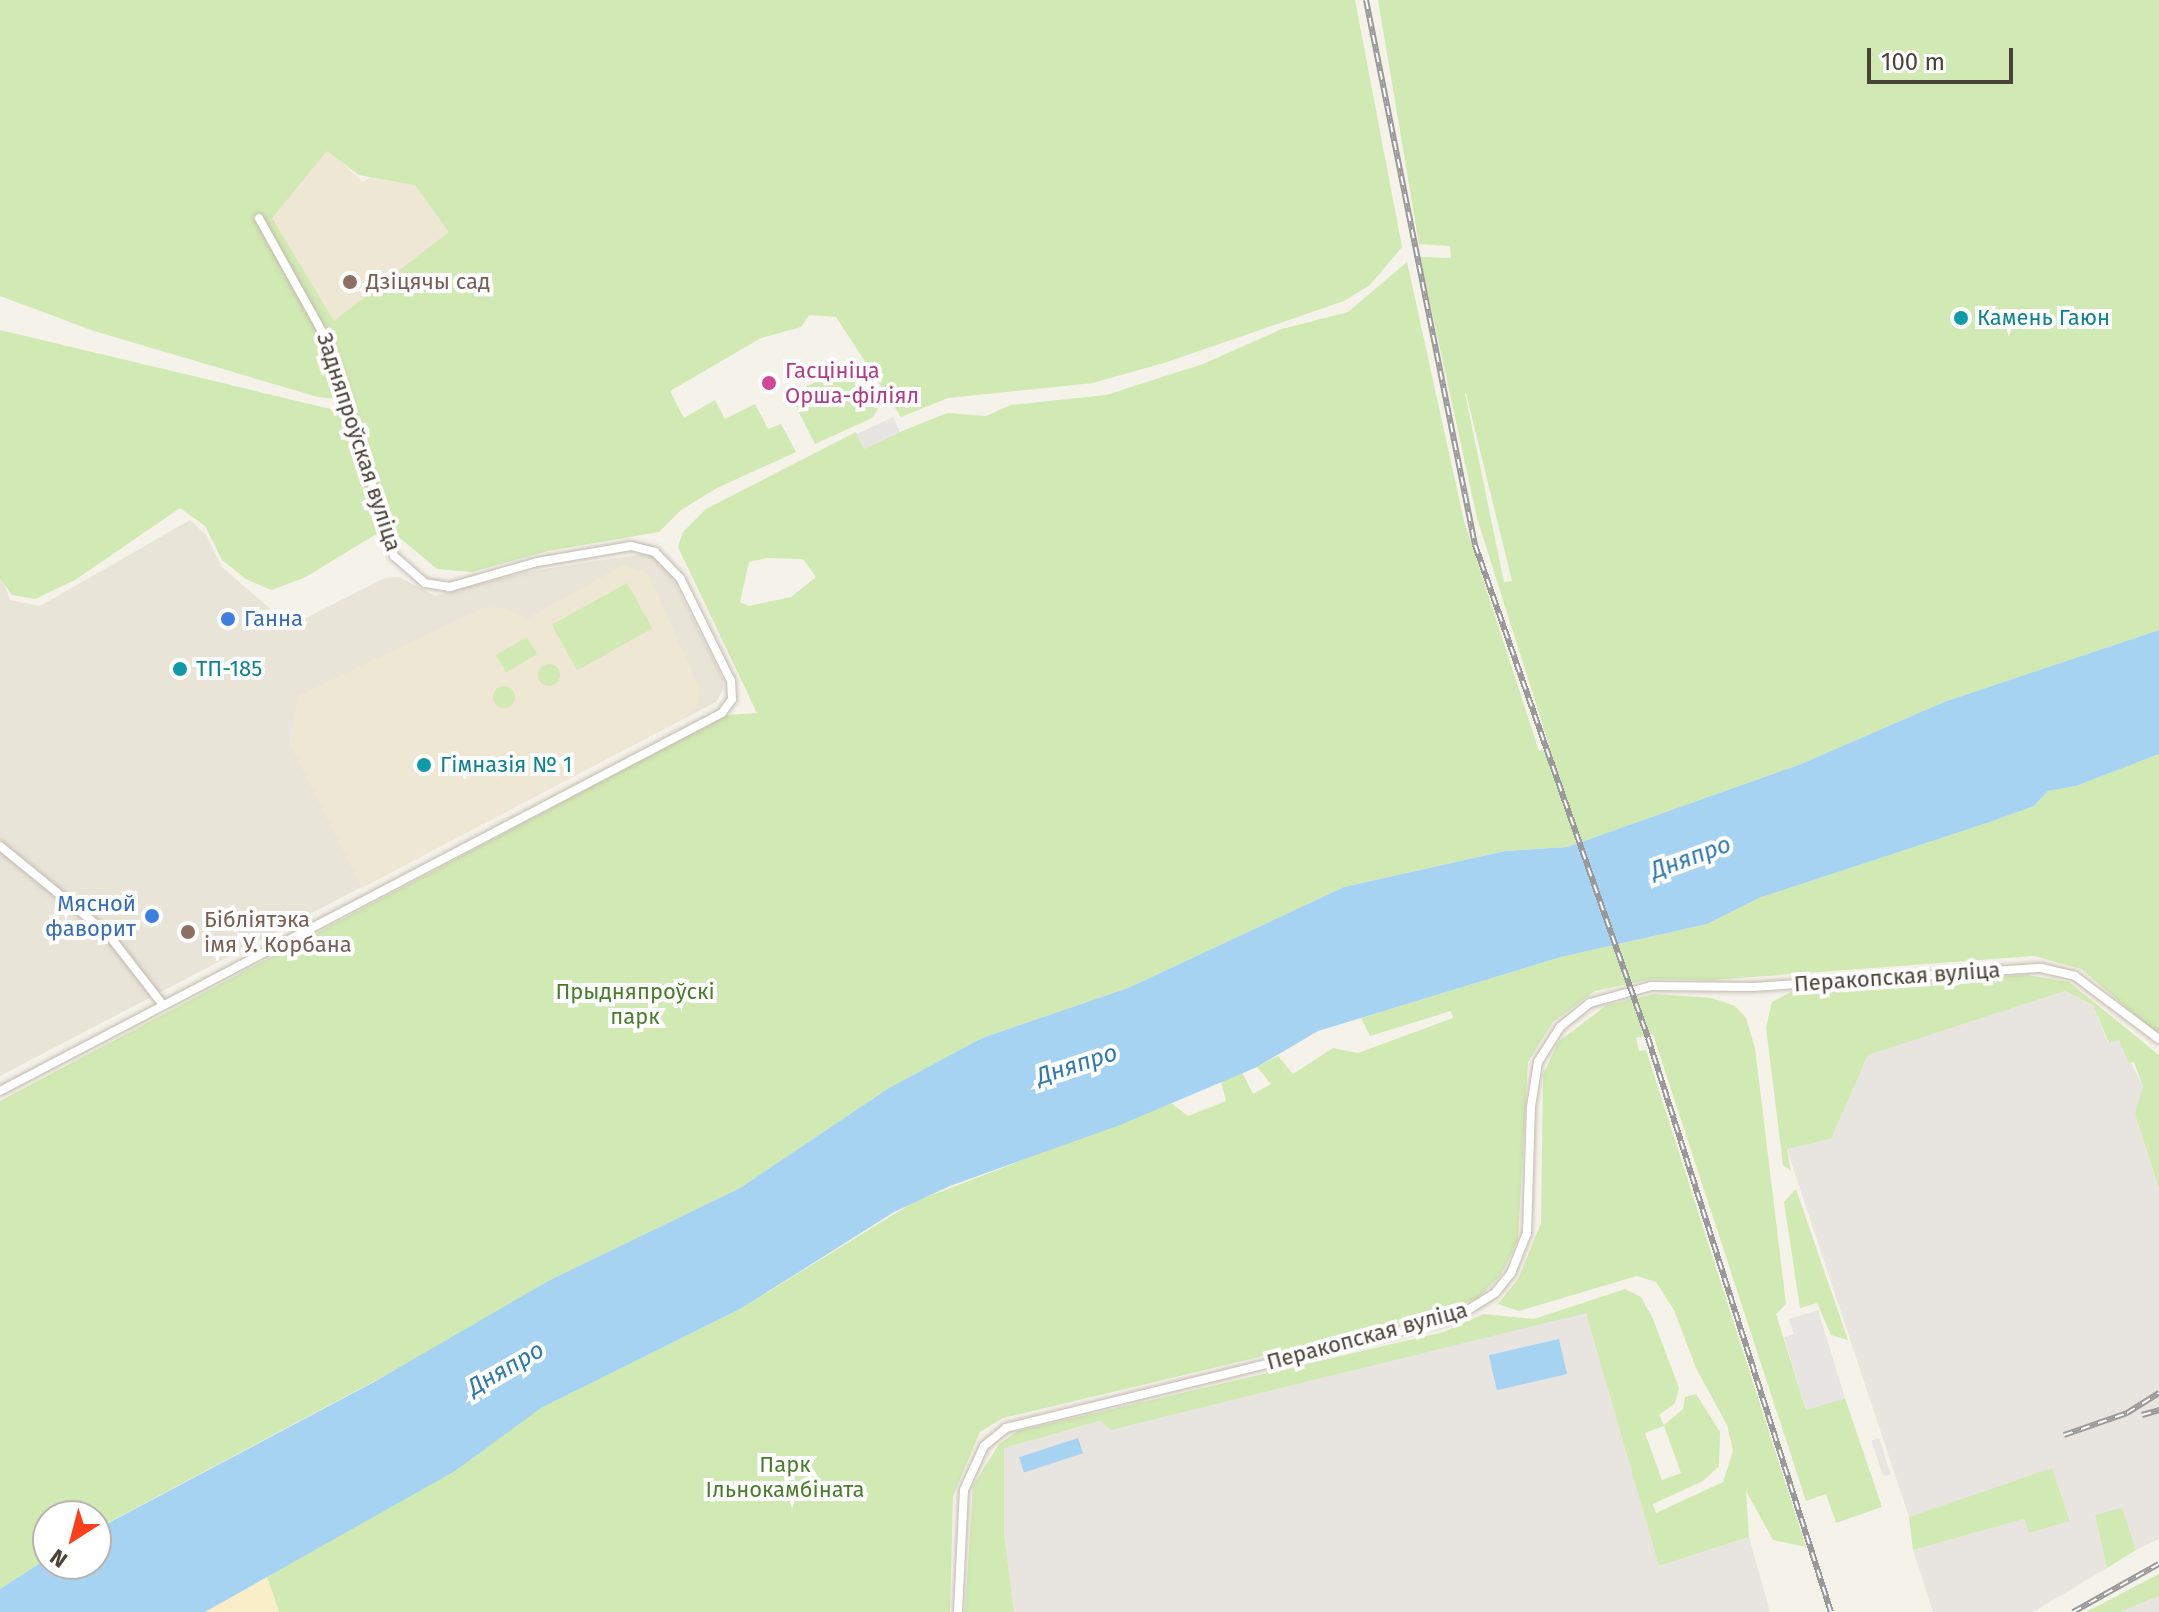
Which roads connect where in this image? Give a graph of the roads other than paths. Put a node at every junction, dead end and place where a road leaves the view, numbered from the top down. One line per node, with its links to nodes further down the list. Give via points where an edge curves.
1 (259, 218): 3 (street, Задняпроўская вуліца, via 329,344 394,556 425,583 450,587 537,562 631,546 655,552 680,578 731,681 732,699 722,713)
2 (0, 846): 3 (street, via 108,934)
3 (163, 1005): 5 (street, Задняпроўская вуліца)
4 (2159, 1039): 6 (street, Перакопская вуліца, via 2075,976 2041,968 1753,987 1651,986 1590,1003 1560,1027 1538,1062 1531,1107 1527,1233 1515,1265 1495,1293 1455,1318 1006,1428 984,1446 964,1490)
5 (0, 1091)
6 (958, 1612)

